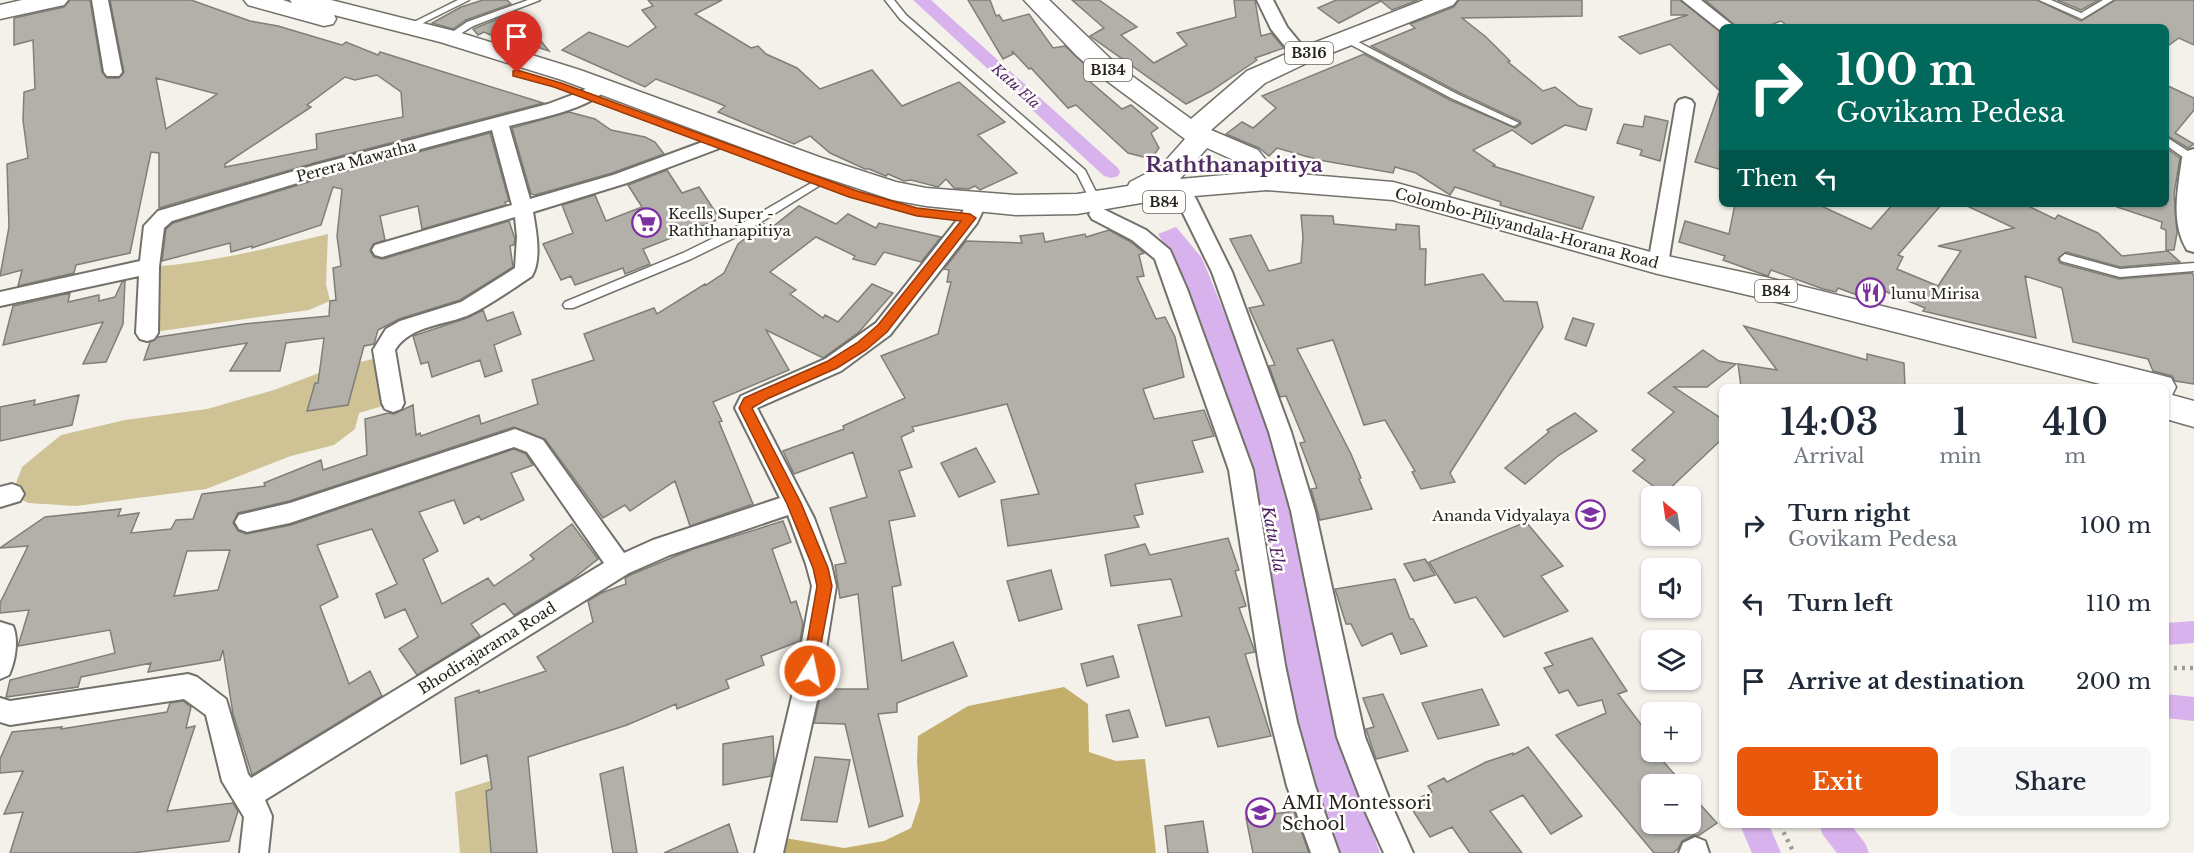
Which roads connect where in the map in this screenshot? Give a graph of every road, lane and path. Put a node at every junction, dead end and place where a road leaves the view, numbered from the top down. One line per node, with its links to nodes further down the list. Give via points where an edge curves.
1 (56, 0): 14 (main road)
2 (100, 0): 20 (street)
3 (256, 0): 21 (main road, Colombo-Piliyandala-Horana Road / B84, via 557,85)
4 (465, 0): 16 (lane)
5 (536, 0): 17 (lane, via 470,24)
6 (889, 0): 35 (lane, via 903,17 1081,172)
7 (1036, 0): 25 (main road, B134, via 1085,50)
8 (1265, 0): 19 (street, via 1279,28)
9 (1445, 0): 18 (main road, B316)
10 (1690, 0): 15 (street)
11 (2043, 0): 12 (lane, via 2082,16)
12 (2109, 0)
13 (309, 1): 16 (main road, Colombo-Piliyandala-Horana Road / B84)
14 (0, 12)
15 (1722, 24)
16 (408, 27): 17 (main road, Colombo-Piliyandala-Horana Road / B84)
17 (449, 37): 21 (main road, Colombo-Piliyandala-Horana Road / B84, via 571,75)
18 (1345, 39): 19 (main road, B316); 23 (lane)
19 (1302, 56): 25 (main road, B316, via 1256,77)
20 (113, 72)
21 (593, 91): 24 (street, Perera Mawatha); 27 (main road, Colombo-Piliyandala-Horana Road / B84); 37 (main road, Colombo-Piliyandala-Horana Road / B84, via 893,191)
22 (1684, 104): 41 (street)
23 (1514, 123)
24 (499, 124): 36 (street); 42 (street, Perera Mawatha, via 322,169 165,216 154,226)
25 (1192, 137): 28 (main road, B134); 32 (main road, B134); 35 (main road, via 1171,172)
26 (2169, 142): 29 (lane)
27 (714, 144): 30 (main road, Colombo-Piliyandala-Horana Road / B84); 36 (street)
28 (1248, 156): 31 (main road); 32 (main road, B134)
29 (2193, 156): 34 (street)
30 (818, 182): 37 (main road, Colombo-Piliyandala-Horana Road / B84, via 917,212); 46 (lane, via 738,231)
31 (1327, 185): 32 (main road, Colombo-Piliyandala-Horana Road / B84); 41 (main road, Colombo-Piliyandala-Horana Road / B84, via 1393,191)
32 (1256, 188): 33 (main road, Colombo-Piliyandala-Horana Road / B84); 35 (main road, Colombo-Piliyandala-Horana Road / B84, via 1176,188); 44 (main road, Colombo-Piliyandala-Horana Road / B84, via 1392,207 1581,260)
33 (1186, 199): 35 (main road, Colombo-Piliyandala-Horana Road / B84); 68 (street, via 1222,272 1280,432 1302,511 1351,737)
34 (2190, 202): 38 (street, via 2189,240)
35 (1106, 204): 37 (main road, Colombo-Piliyandala-Horana Road / B84, via 1047,219); 67 (street, via 1163,255 1241,471 1284,722)
36 (523, 208): 39 (street); 52 (street, via 527,237 525,271 468,307 407,326 393,335 384,350)
37 (973, 210): 55 (street, via 883,329 832,365 749,402 746,408)
38 (2194, 245)
39 (382, 250)
40 (2065, 258): 43 (lane, via 2120,273)
41 (1658, 264): 44 (main road, Colombo-Piliyandala-Horana Road / B84)
42 (149, 267): 45 (street); 47 (street, Perera Mawatha)
43 (2194, 267)
44 (1765, 296): 48 (main road, Colombo-Piliyandala-Horana Road / B84); 49 (main road, Colombo-Piliyandala-Horana Road / B84)
45 (0, 299)
46 (569, 305)
47 (147, 333)
48 (2080, 384)
49 (2147, 384)
50 (2169, 390): 51 (main road)
51 (2194, 397)
52 (393, 403)
53 (2169, 407): 54 (main road)
54 (2194, 414)
55 (794, 503): 57 (street, Bhodirajarama Road); 66 (street, via 821,568 824,586 806,692)
56 (247, 522): 57 (street, via 290,513 515,438 535,446)
57 (620, 566): 63 (street, Bhodirajarama Road)
58 (0, 633): 59 (street, via 4,634)
59 (0, 667)
60 (2169, 668): 61 (path)
61 (2194, 668)
62 (0, 710): 63 (street, via 10,713 188,686 217,708 236,781)
63 (248, 795): 65 (street, via 258,816)
64 (1782, 828): 69 (path)
65 (254, 853)
66 (769, 853)
67 (1325, 853)
68 (1399, 853)
69 (1794, 853)

